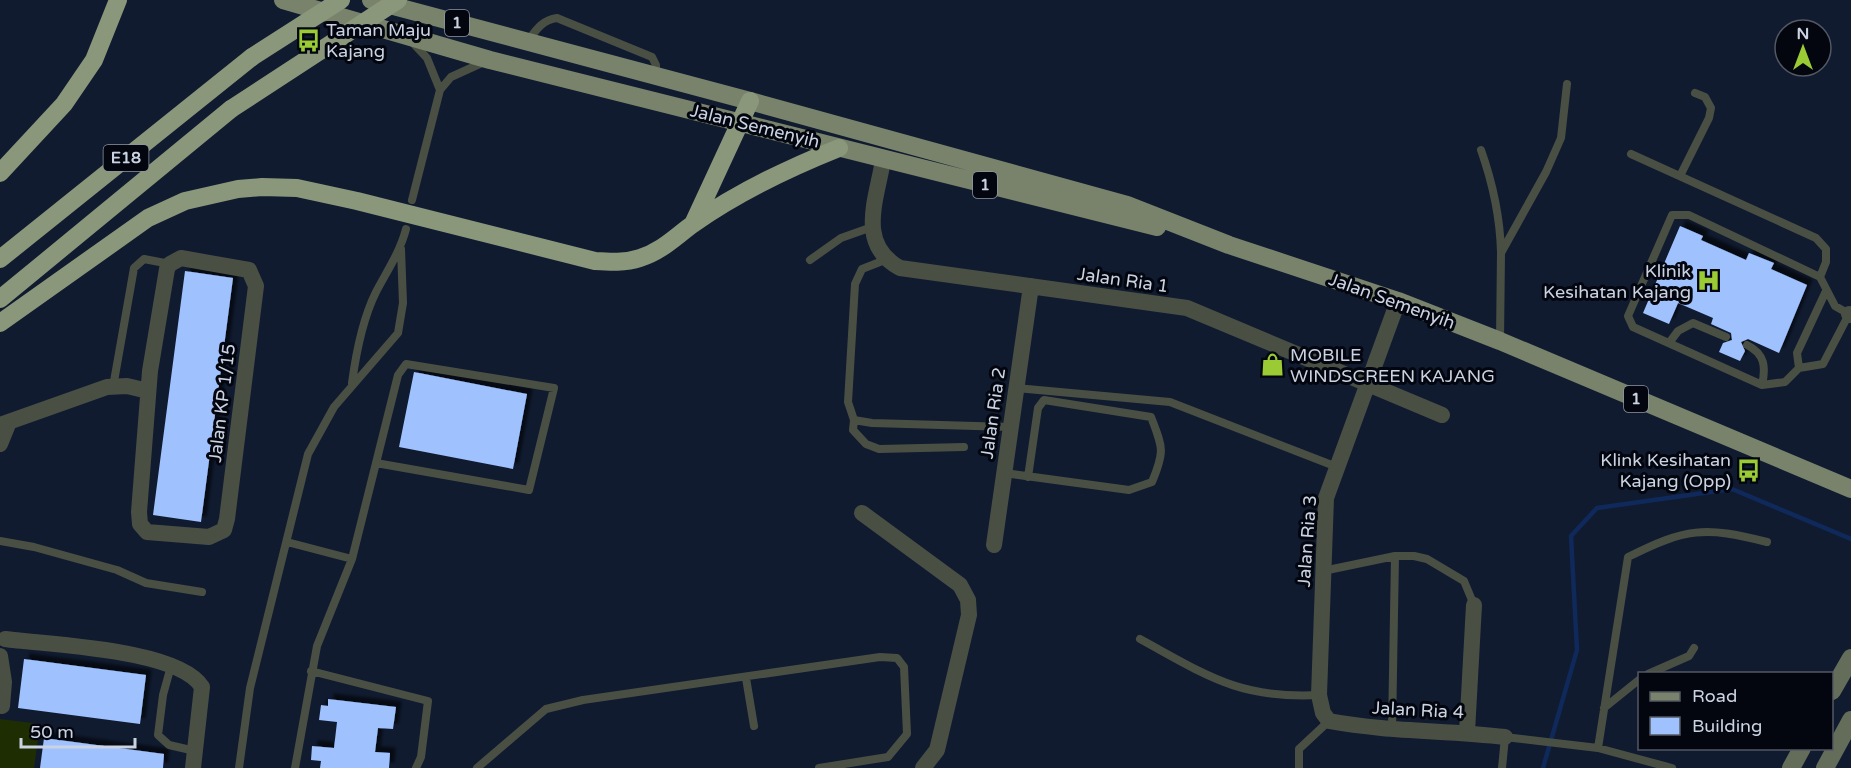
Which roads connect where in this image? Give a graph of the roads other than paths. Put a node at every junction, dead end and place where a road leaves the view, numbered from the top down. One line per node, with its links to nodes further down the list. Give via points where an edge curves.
1 (283, 0): 7 (main road, Jalan Semenyih / 1)
2 (341, 0): 30 (highway, E18, bridge, via 252,57)
3 (371, 0): 6 (main road, Jalan Semenyih / 1)
4 (398, 0): 37 (highway, E18, bridge, via 231,109)
5 (114, 4): 21 (highway, via 94,60 64,104)
6 (477, 29): 8 (main road, Jalan Semenyih / 1); 9 (main road)
7 (404, 35): 9 (main road, Jalan Semenyih / 1); 13 (lane, via 427,58)
8 (527, 42): 11 (main road, Jalan Semenyih / 1); 11 (lane, via 538,26 557,18 652,57)
9 (470, 54): 10 (main road, Jalan Semenyih / 1)
10 (490, 60): 13 (lane, via 451,76); 16 (main road, Jalan Semenyih / 1)
11 (656, 76): 15 (main road, Jalan Semenyih / 1)
12 (1567, 84): 29 (lane, via 1561,138)
13 (440, 90): 23 (lane)
14 (1695, 93): 22 (lane, via 1705,97 1711,108)
15 (750, 101): 16 (highway); 27 (main road, Jalan Semenyih / 1, via 1127,206)
16 (742, 123): 17 (main road, Jalan Semenyih / 1); 24 (highway)
17 (839, 148): 20 (main road, Jalan Semenyih / 1); 24 (highway, via 783,171)
18 (1481, 150): 29 (lane, via 1500,218)
19 (1631, 154): 22 (lane)
20 (883, 160): 25 (street); 27 (main road, Jalan Semenyih / 1)
21 (0, 173)
22 (1680, 176): 34 (lane, via 1816,238 1826,249)
23 (412, 200)
24 (693, 224): 40 (highway, via 660,250 616,263 297,188 238,189 185,201 148,218)
25 (872, 228): 31 (lane, via 841,238); 32 (street, via 876,247)
26 (406, 229): 28 (lane)
27 (1229, 245): 38 (main road, Jalan Semenyih / 1)
28 (401, 249): 46 (lane, via 366,318); 46 (lane, via 403,303 398,333)
29 (1501, 253): 42 (lane)
30 (0, 258)
31 (810, 260)
32 (885, 260): 35 (street, Jalan Ria 1, via 900,268); 53 (lane, via 861,269 855,284 848,402)
33 (170, 264): 49 (lane, via 144,259 134,268); 51 (street, Jalan KP 1/15); 51 (street, Jalan KP 1/15, via 181,258 249,270 256,286 224,530 209,537 147,532 140,524)
34 (1820, 277): 36 (lane); 43 (lane, via 1689,215 1672,215 1628,316 1633,327)
35 (1031, 286): 47 (street, Jalan Ria 1, via 1187,308); 50 (street, Jalan Ria 2)
36 (1826, 291): 39 (lane, via 1835,306); 45 (lane, via 1797,353)
37 (0, 300)
38 (1398, 301): 42 (main road, Jalan Semenyih / 1); 47 (street, Jalan Ria 3)
39 (1850, 314): 45 (lane, via 1823,364)
40 (0, 323)
41 (1726, 337): 43 (lane, via 1693,323 1678,331)
42 (1500, 341): 62 (main road, Jalan Semenyih / 1)
43 (1669, 343): 48 (lane)
44 (1747, 345): 48 (lane, via 1757,350 1765,368)
45 (1799, 368): 48 (lane, via 1785,382)
46 (352, 383): 65 (lane, via 308,454)
47 (1367, 383): 52 (street, Jalan Ria 1); 59 (street, Jalan Ria 3)
48 (1762, 385)
49 (113, 387): 51 (street); 54 (street)
50 (1016, 388): 55 (street, Jalan Ria 2); 59 (lane, via 1170,402)
51 (148, 391)
52 (1442, 415)
53 (854, 420): 55 (lane); 57 (lane, via 853,430 866,444 879,449)
54 (3, 422): 56 (street)
55 (1011, 427): 60 (street, Jalan Ria 2)
56 (0, 444)
57 (964, 447)
58 (376, 463): 58 (lane, via 529,490 554,388 406,363 398,375); 69 (lane)
59 (1337, 467): 70 (street, Jalan Ria 3, via 1326,498)
60 (1004, 473): 61 (lane); 67 (street, Jalan Ria 2)
61 (1028, 477): 61 (lane, via 1129,490 1152,482 1162,457 1151,417 1044,400 1038,408)
62 (1850, 489)
63 (861, 513): 93 (street, via 960,585 968,600 969,615)
64 (0, 541): 71 (lane, via 117,570 146,582)
65 (287, 542): 69 (lane); 96 (lane, via 250,688)
66 (1767, 542): 85 (lane, via 1699,530 1660,541 1628,557)
67 (994, 545)
68 (1395, 556): 70 (lane); 72 (lane, via 1427,560 1464,581); 89 (lane)
69 (352, 559): 78 (lane)
70 (1323, 571): 83 (street, Jalan Ria 3)
71 (202, 592)
72 (1474, 605): 90 (street)
73 (1140, 639): 83 (lane, via 1206,676 1247,692 1283,697)
74 (1, 645): 77 (street, via 153,658); 84 (street)
75 (1694, 648): 79 (lane, via 1689,656)
76 (1851, 657): 82 (street)
77 (172, 664): 95 (street, via 196,677 202,687); 95 (lane, via 163,694 158,735)
78 (311, 671): 97 (lane); 98 (lane, via 428,701 422,757)
79 (1653, 672)
80 (746, 678): 88 (lane); 99 (lane, via 583,700 546,709); 100 (lane, via 880,657 897,658 904,667 906,735 888,757)
81 (1638, 681): 85 (lane)
82 (1833, 689)
83 (1319, 695): 87 (street, Jalan Ria 3, via 1323,714)
84 (2, 706)
85 (1604, 708): 92 (lane)
86 (1851, 720): 107 (street)
87 (1329, 721): 89 (street, Jalan Ria 4); 103 (lane, via 1299,749)
88 (754, 726)
89 (1392, 730): 90 (street, Jalan Ria 4)
90 (1467, 732): 91 (street, Jalan Ria 4)
91 (1505, 736): 92 (lane); 104 (lane)
92 (1598, 748): 105 (lane)
93 (936, 750): 101 (street); 102 (street)
94 (1801, 750): 106 (street)
95 (194, 760)
96 (239, 768)
97 (295, 768)
98 (416, 768)
99 (477, 768)
100 (819, 768)
101 (923, 768)
102 (940, 768)
103 (1299, 768)
104 (1502, 768)
105 (1672, 768)
106 (1791, 768)
107 (1825, 768)

